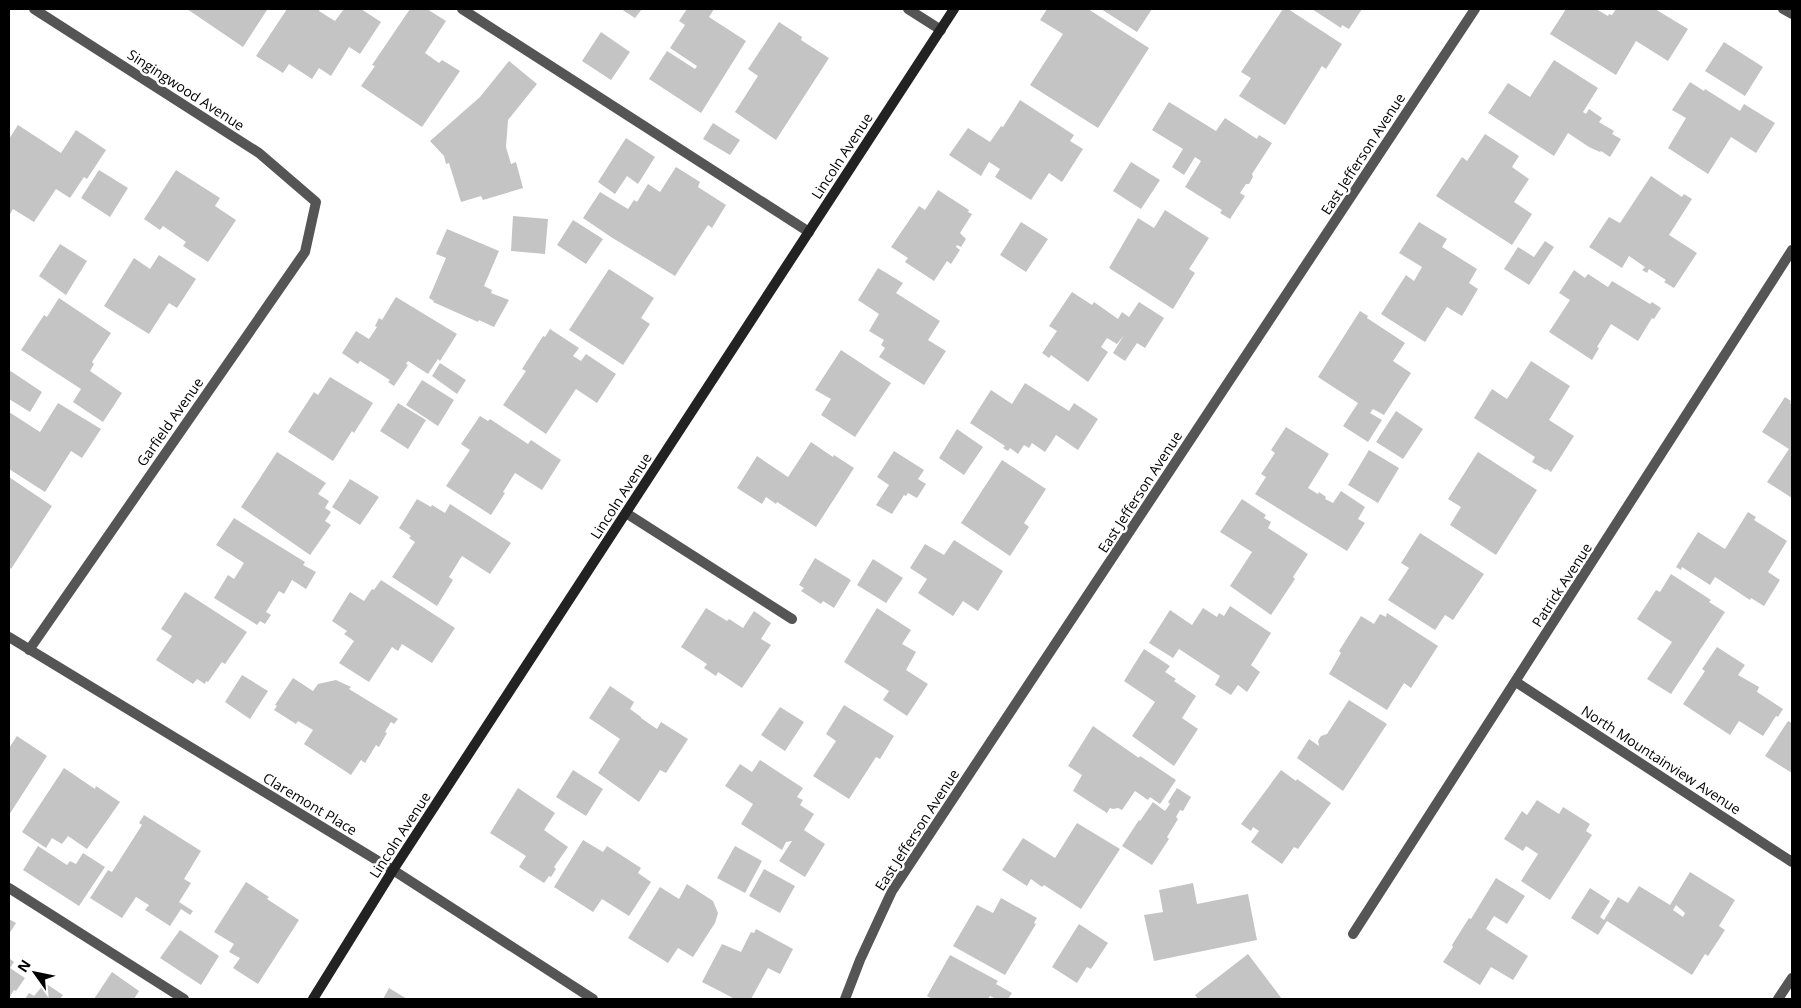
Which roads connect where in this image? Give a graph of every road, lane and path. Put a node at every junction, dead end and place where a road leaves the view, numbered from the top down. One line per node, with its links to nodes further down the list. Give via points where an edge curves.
1 (34, 9): 9 (street, Singingwood Avenue, via 259,154)
2 (462, 9): 10 (street)
3 (908, 9): 8 (street)
4 (954, 9): 8 (street, Lincoln Avenue)
5 (1475, 9): 25 (street, East Jefferson Avenue, via 892,891)
6 (1783, 9): 7 (street)
7 (1792, 14)
8 (941, 30): 10 (street, Lincoln Avenue)
9 (316, 202): 15 (street, Garfield Avenue, via 305,252)
10 (809, 232): 12 (street, Lincoln Avenue)
11 (1792, 250): 16 (street, Patrick Avenue)
12 (626, 512): 13 (street); 18 (street, Lincoln Avenue)
13 (792, 619)
14 (9, 637): 15 (street, Claremont Place)
15 (29, 650): 18 (street, Claremont Place)
16 (1516, 682): 17 (street, North Mountainview Avenue); 20 (street, Patrick Avenue)
17 (1792, 862)
18 (393, 870): 23 (street, Lincoln Avenue); 24 (street, Claremont Place)
19 (9, 888): 22 (street)
20 (1353, 934)
21 (1792, 978): 26 (street)
22 (184, 999)
23 (313, 999)
24 (593, 999)
25 (844, 999)
26 (1778, 999)

